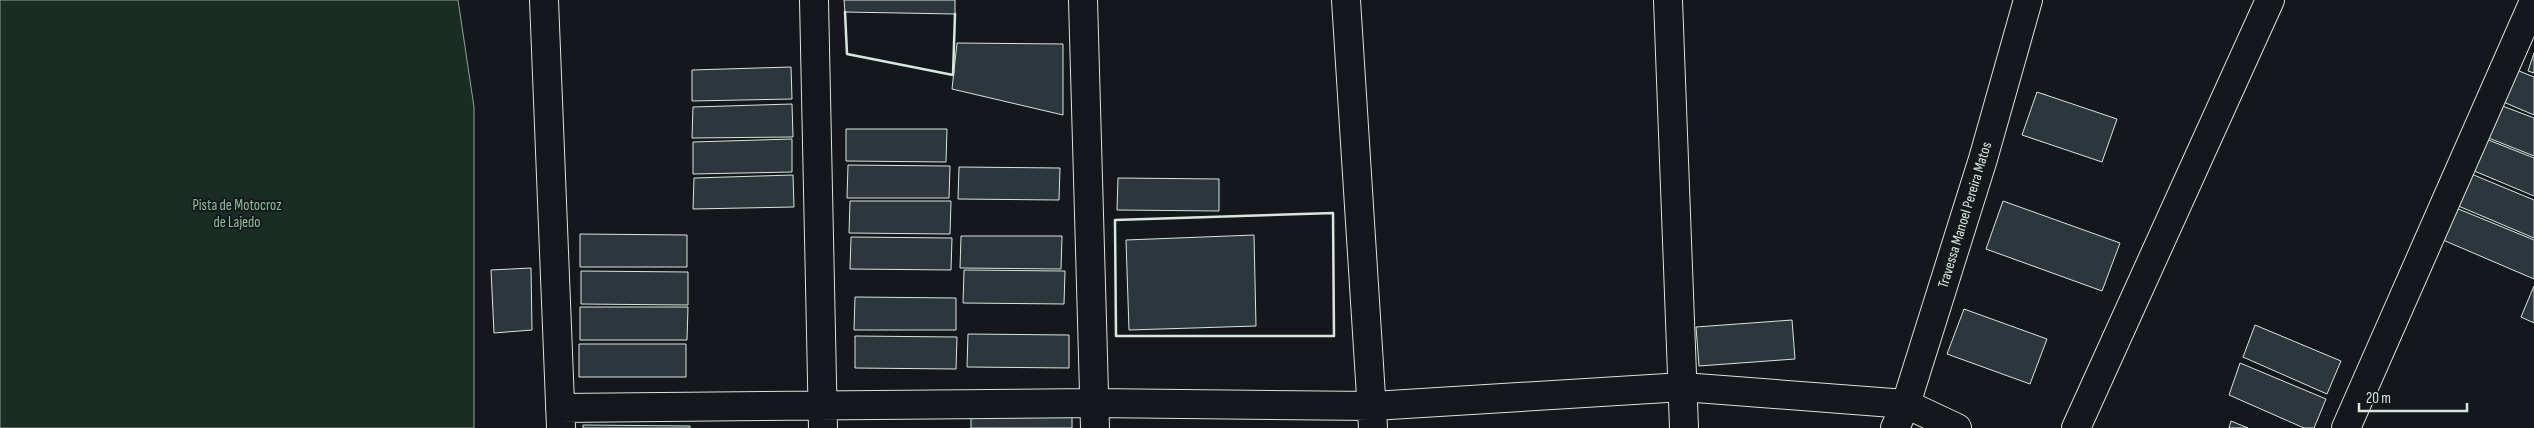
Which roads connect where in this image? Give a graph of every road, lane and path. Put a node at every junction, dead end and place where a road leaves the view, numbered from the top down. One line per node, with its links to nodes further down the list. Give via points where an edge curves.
1 (544, 0): 14 (street)
2 (814, 0): 10 (street)
3 (1084, 0): 11 (street)
4 (1346, 0): 13 (street)
5 (1668, 0): 9 (street)
6 (2028, 0): 12 (street, Travessa Manoel Pereira Matos, via 1983,158)
7 (2270, 0): 17 (street)
8 (2534, 0): 18 (street)
9 (1683, 387): 12 (street); 13 (street); 15 (street)
10 (823, 416): 11 (street); 14 (street)
11 (1094, 416): 13 (street)
12 (1901, 416): 16 (street)
13 (1373, 417)
14 (560, 418)
15 (1684, 428)
16 (1957, 428)
17 (2076, 428)
18 (2346, 428)

